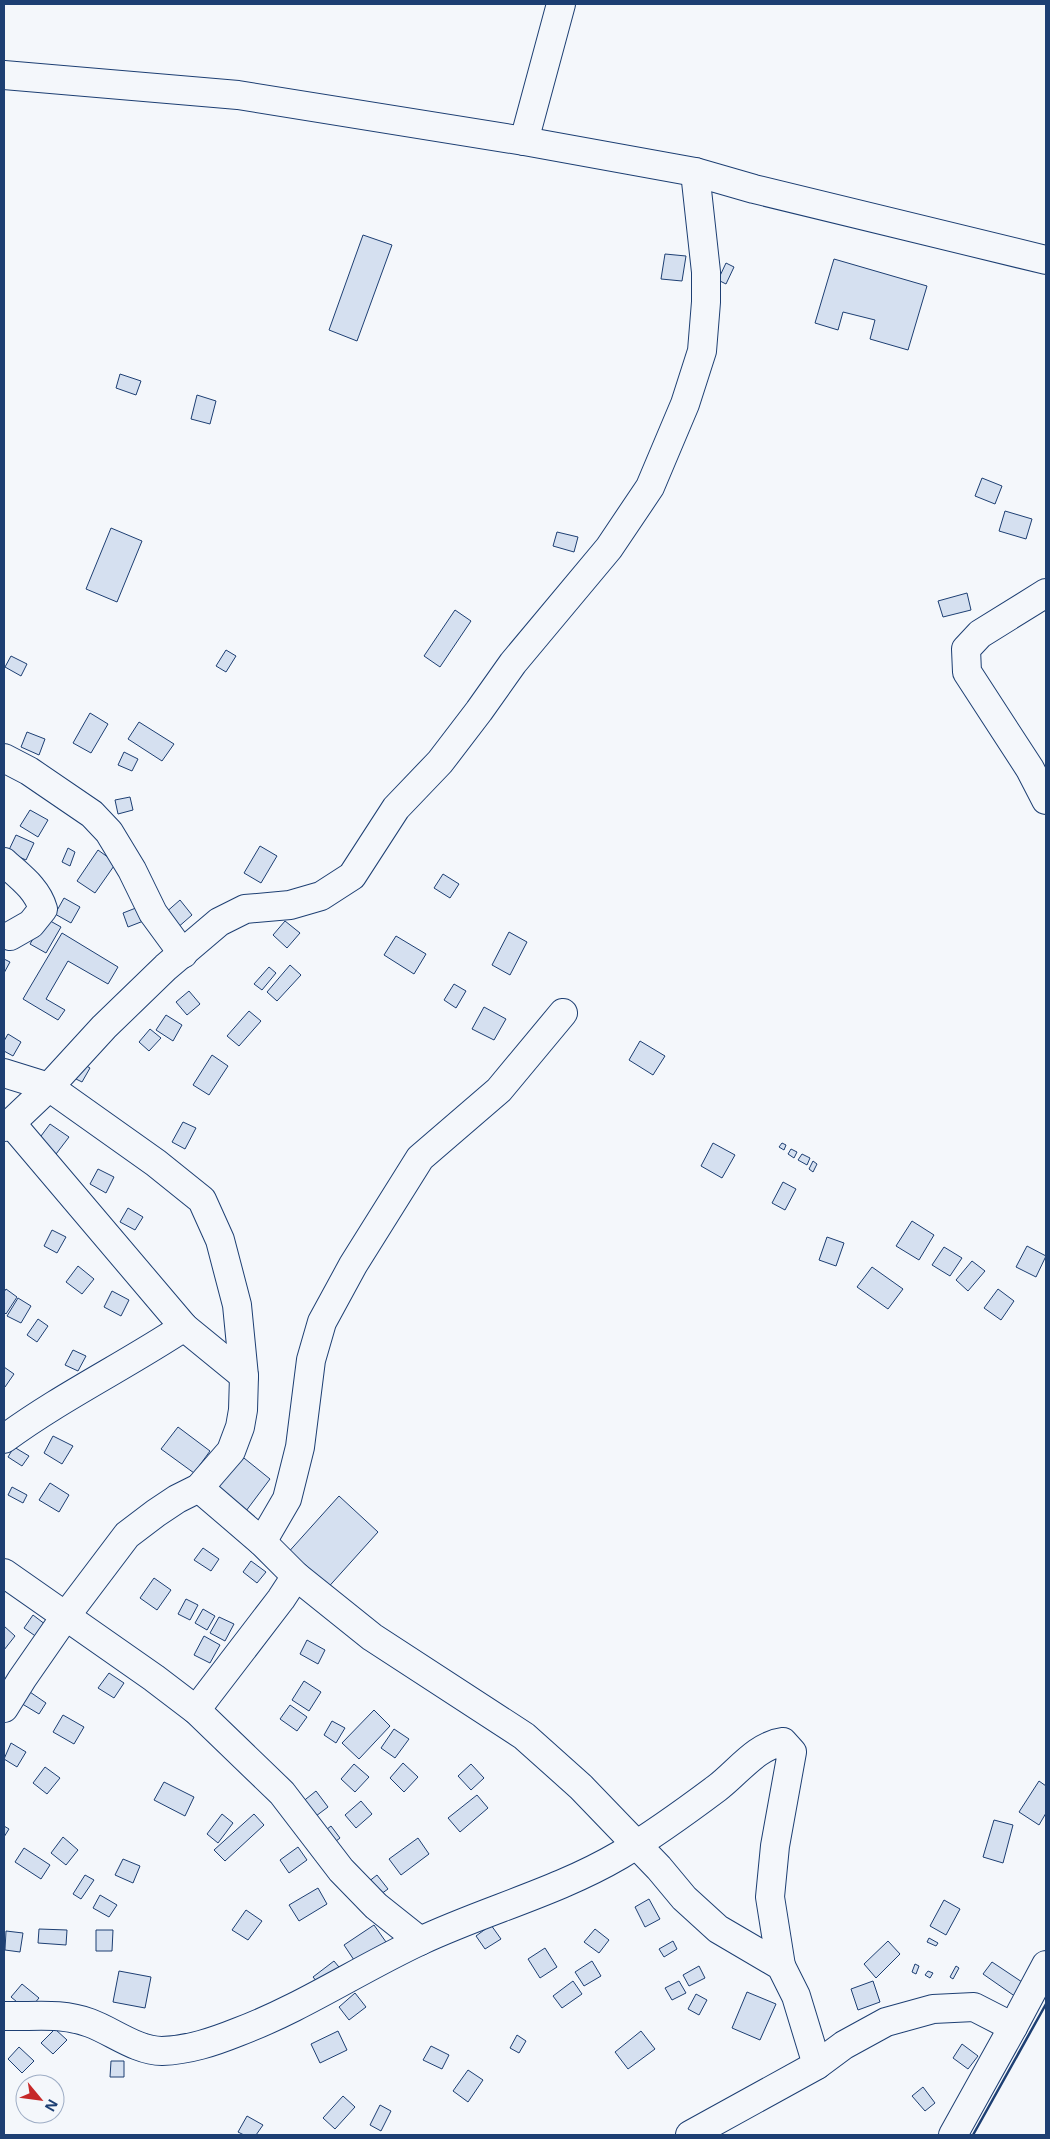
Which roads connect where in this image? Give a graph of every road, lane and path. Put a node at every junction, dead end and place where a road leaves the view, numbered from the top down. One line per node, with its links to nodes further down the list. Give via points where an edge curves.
1 (560, 4): 3 (street)
2 (4, 75): 3 (street, via 238,95)
3 (524, 141): 4 (street)
4 (694, 172): 5 (street); 11 (street, via 706,272 702,351 686,404 650,487 609,548 513,663 446,755 396,808 352,876 321,896 290,905 245,908 219,922)
5 (1046, 260)
6 (1046, 593): 8 (street, via 980,634 966,649 967,672 1030,769)
7 (4, 758): 11 (street, via 92,814 108,832 132,870 153,914)
8 (1046, 800)
9 (4, 862): 10 (street, via 40,898 43,908 31,924)
10 (10, 936)
11 (183, 954): 14 (street, via 104,1027)
12 (563, 1013): 20 (street, via 499,1090 420,1158 353,1265 322,1322 311,1360 300,1447 287,1499)
13 (4, 1073): 14 (street)
14 (49, 1087): 15 (street); 17 (street, via 156,1162 202,1200 220,1240 237,1305)
15 (7, 1125): 16 (street)
16 (184, 1327): 17 (street); 18 (street, via 42,1411)
17 (244, 1376): 19 (street, via 243,1410 231,1450)
18 (4, 1438)
19 (199, 1488): 20 (street); 23 (street, via 156,1512 126,1535)
20 (262, 1542): 22 (street)
21 (4, 1573): 23 (street)
22 (296, 1576): 25 (street); 26 (street, via 372,1637 524,1736)
23 (65, 1617): 24 (street); 25 (street)
24 (4, 1708)
25 (196, 1710): 27 (street, via 282,1793 340,1870 376,1906)
26 (637, 1844): 27 (street, via 565,1883); 29 (street, via 684,1898 718,1929); 29 (street, via 718,1787 761,1751 783,1742 792,1752 775,1846 770,1898)
27 (420, 1941): 30 (street, via 298,2006 202,2046 160,2051 131,2043 90,2023 60,2014)
28 (1046, 1965): 31 (street)
29 (781, 1966): 32 (street, via 796,1996)
30 (4, 2016)
31 (1013, 2028): 32 (street, via 974,2007 933,2009 886,2022 844,2045); 34 (street)
32 (817, 2065): 33 (street)
33 (690, 2135)
34 (953, 2135)

